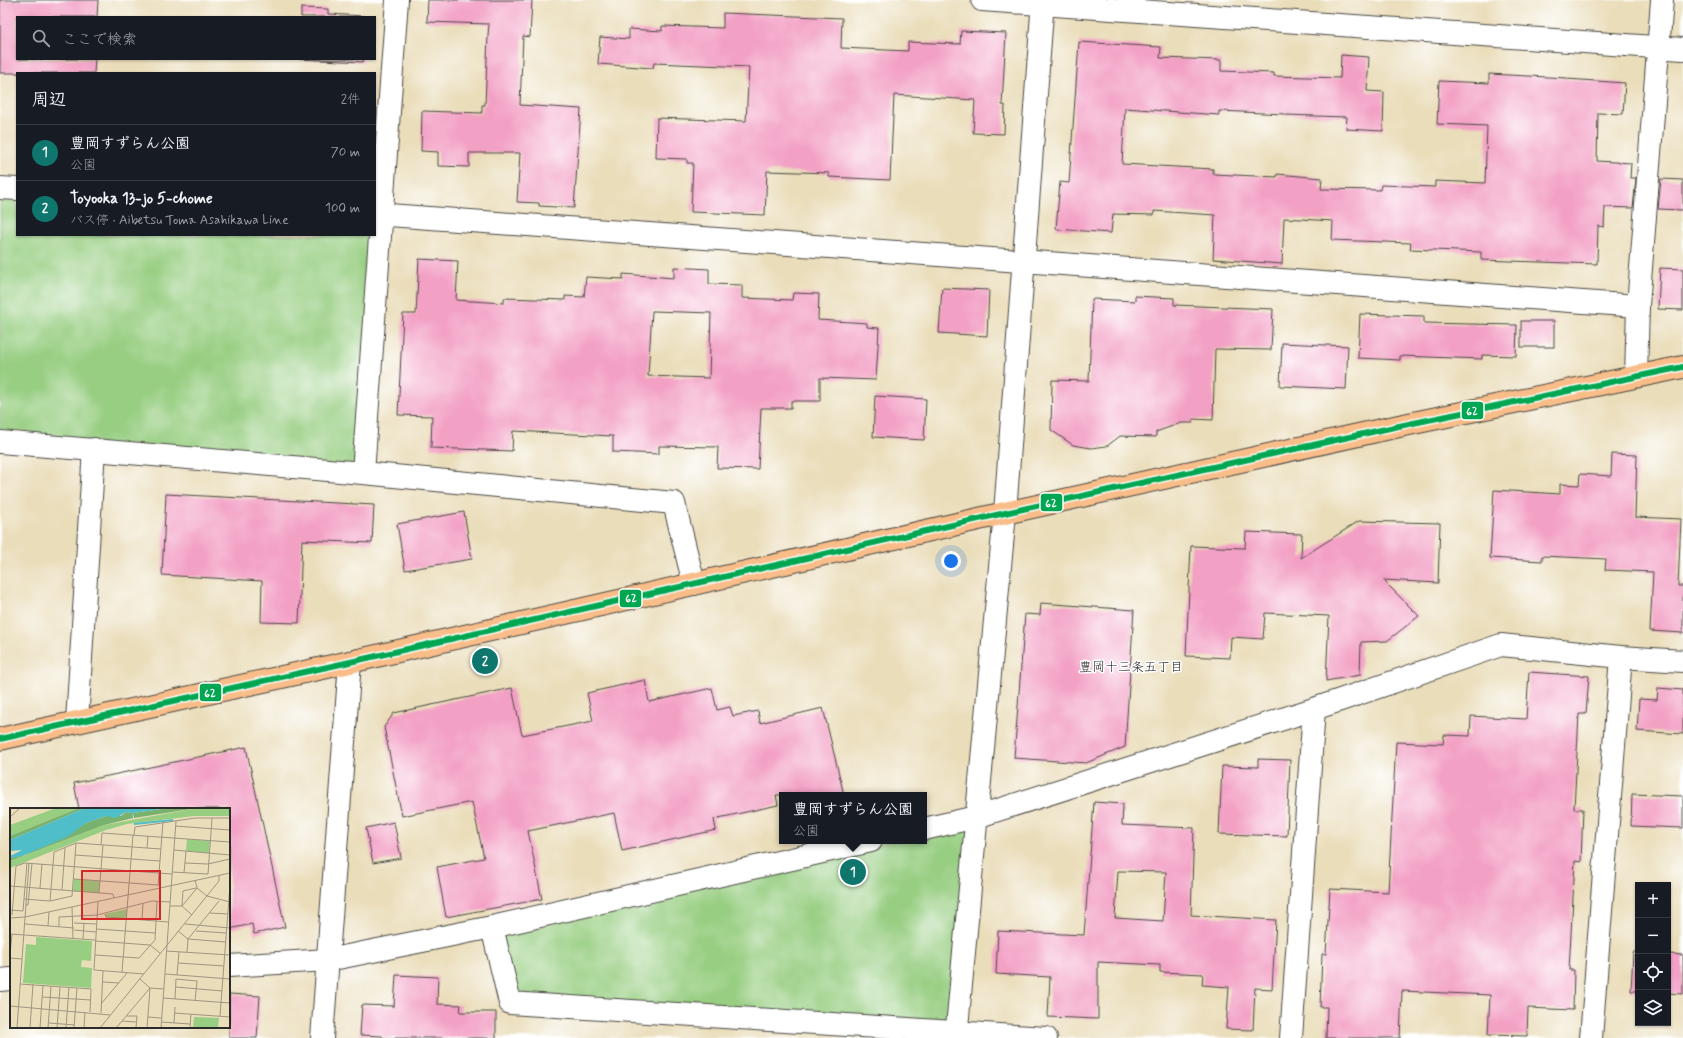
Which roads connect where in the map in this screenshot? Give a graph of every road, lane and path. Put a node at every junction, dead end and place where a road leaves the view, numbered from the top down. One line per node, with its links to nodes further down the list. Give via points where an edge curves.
1 (397, 0): 9 (street)
2 (982, 0): 4 (street)
3 (1662, 0): 5 (street)
4 (1043, 2): 5 (street); 10 (street)
5 (1658, 48): 6 (street); 11 (street)
6 (1683, 50)
7 (0, 188): 8 (street)
8 (16, 189)
9 (379, 214): 10 (street); 16 (street)
10 (1024, 262): 11 (street); 17 (street)
11 (1638, 306): 13 (street)
12 (1683, 367): 13 (main road)
13 (1636, 376): 17 (main road)
14 (0, 442): 15 (street)
15 (94, 449): 16 (street); 23 (street)
16 (363, 473): 18 (street, via 674,503)
17 (1005, 513): 18 (main road); 25 (street)
18 (694, 584): 21 (main road)
19 (1621, 657): 20 (street); 22 (street, via 1501,645); 37 (street)
20 (1683, 661)
21 (350, 662): 23 (main road); 29 (street)
22 (1314, 709): 25 (street); 36 (street)
23 (78, 722): 24 (main road)
24 (0, 739)
25 (976, 817): 26 (street); 33 (street)
26 (927, 828)
27 (858, 844): 28 (street)
28 (492, 927): 29 (street); 33 (street, via 510,1003)
29 (328, 960): 30 (street); 34 (street)
30 (230, 966)
31 (10, 979): 32 (street)
32 (0, 980)
33 (957, 1035): 35 (street)
34 (322, 1038)
35 (1046, 1038)
36 (1291, 1038)
37 (1591, 1038)

